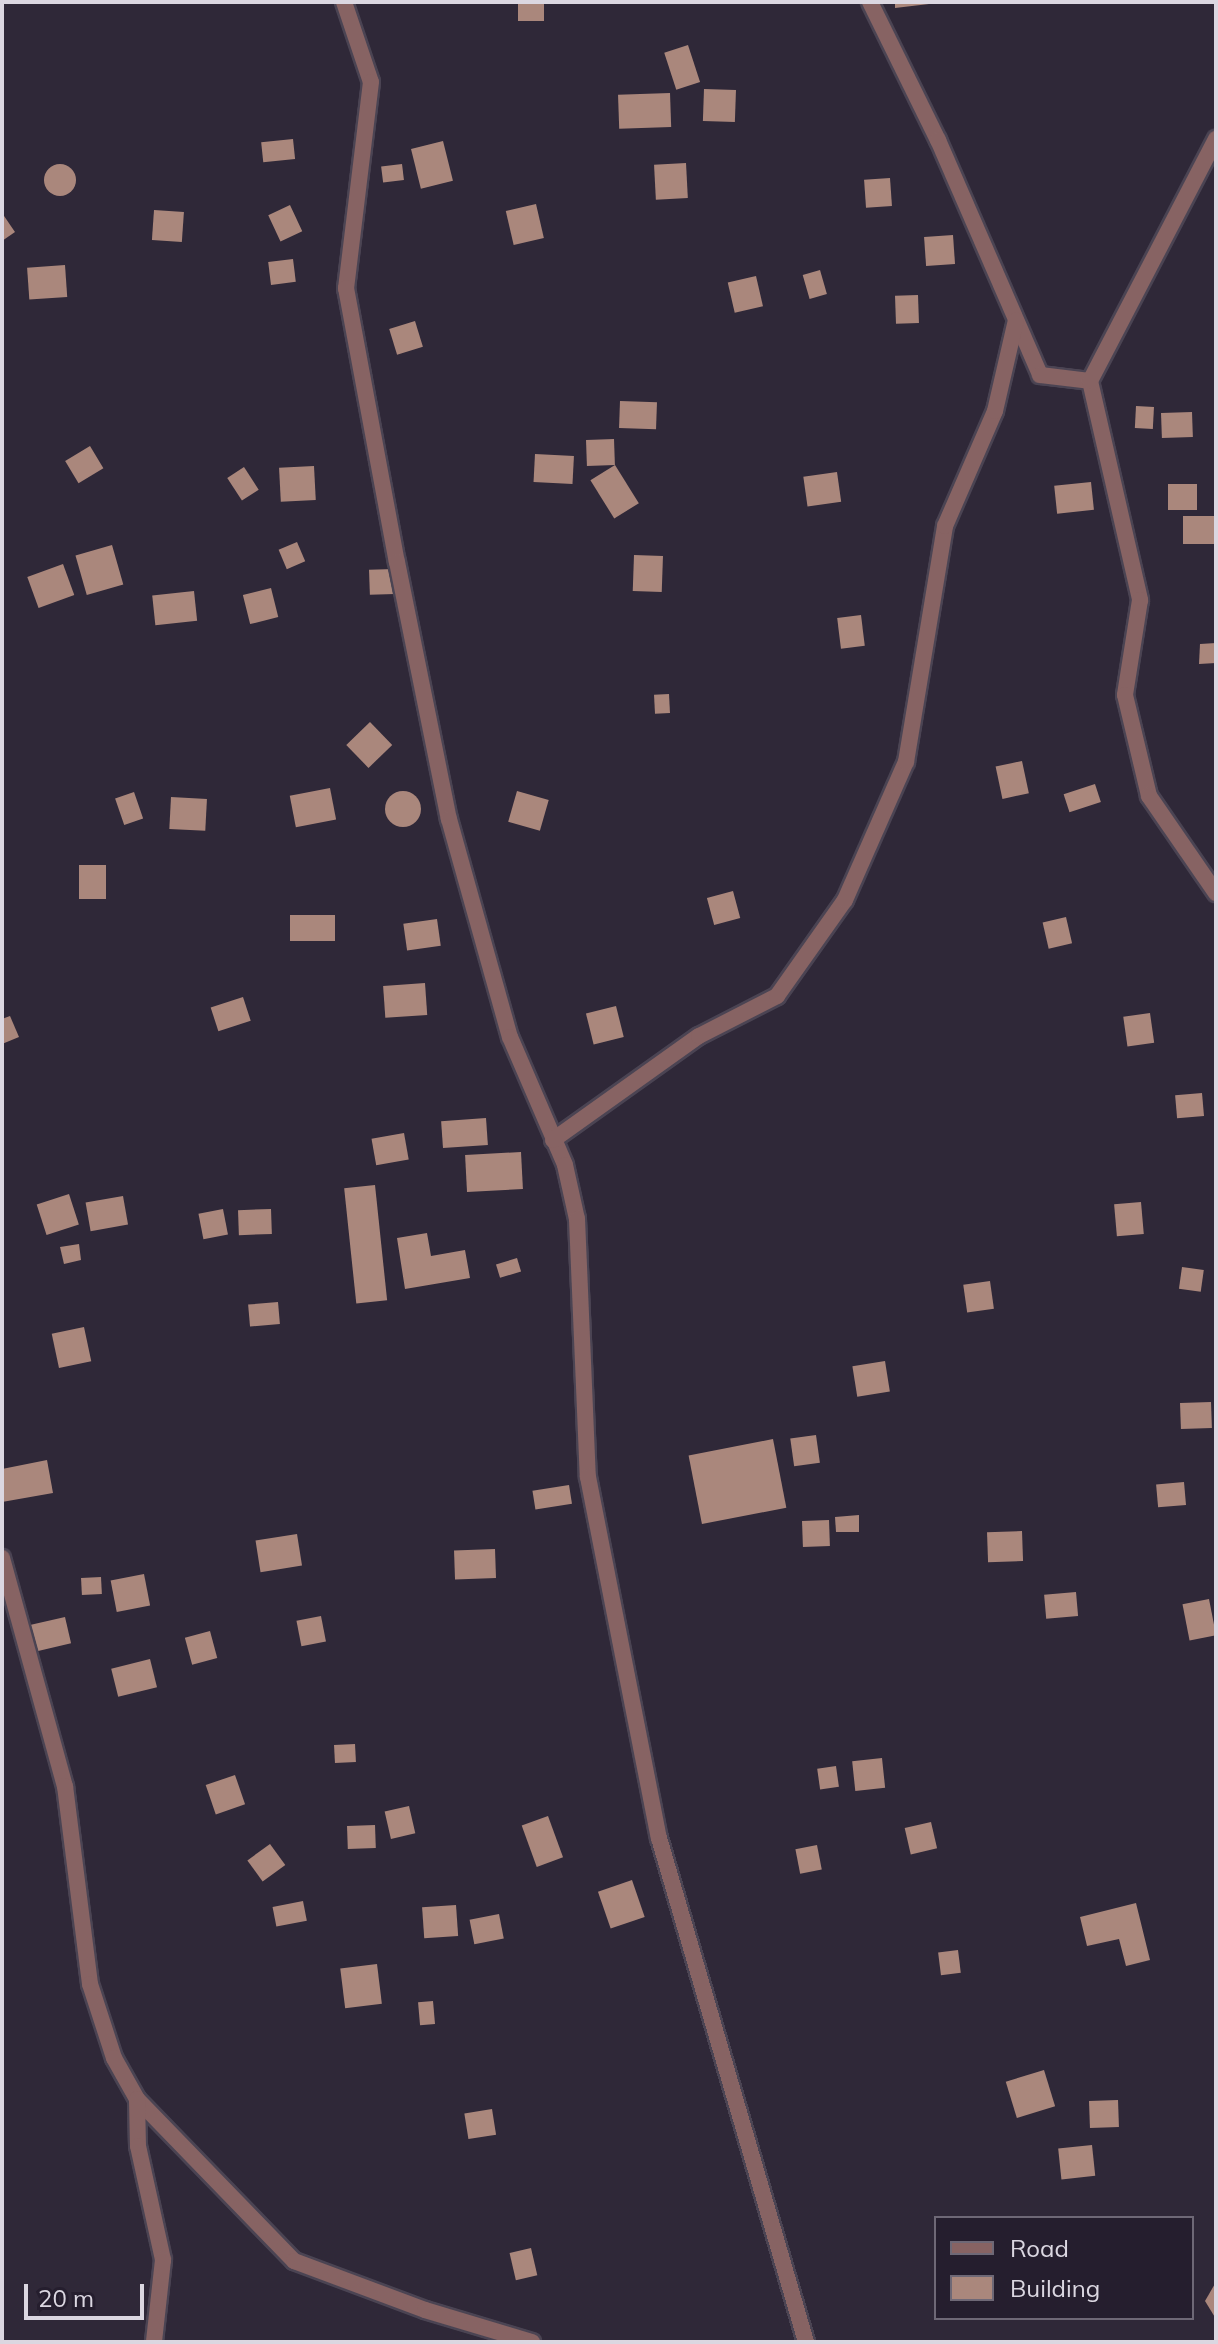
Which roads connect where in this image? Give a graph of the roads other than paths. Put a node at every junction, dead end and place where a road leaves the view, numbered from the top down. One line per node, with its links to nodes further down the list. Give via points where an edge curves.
1 (344, 2): 7 (street, via 371,82 346,288 449,819 510,1037)
2 (870, 2): 4 (street, via 938,140)
3 (1216, 139): 5 (street)
4 (1016, 320): 5 (street, via 1040,375); 7 (street, via 995,411 945,526 906,762 845,900 777,996 699,1036)
5 (1090, 381): 6 (street, via 1140,600 1125,695 1149,796)
6 (1216, 893)
7 (553, 1140): 12 (street, via 577,1219 588,1477 624,1677 659,1838)
8 (2, 1558): 9 (street, via 65,1786 90,1984 114,2058)
9 (137, 2099): 10 (street, via 138,2146 163,2260); 11 (street, via 294,2261 425,2310)
10 (154, 2342)
11 (532, 2342)
12 (806, 2342)

